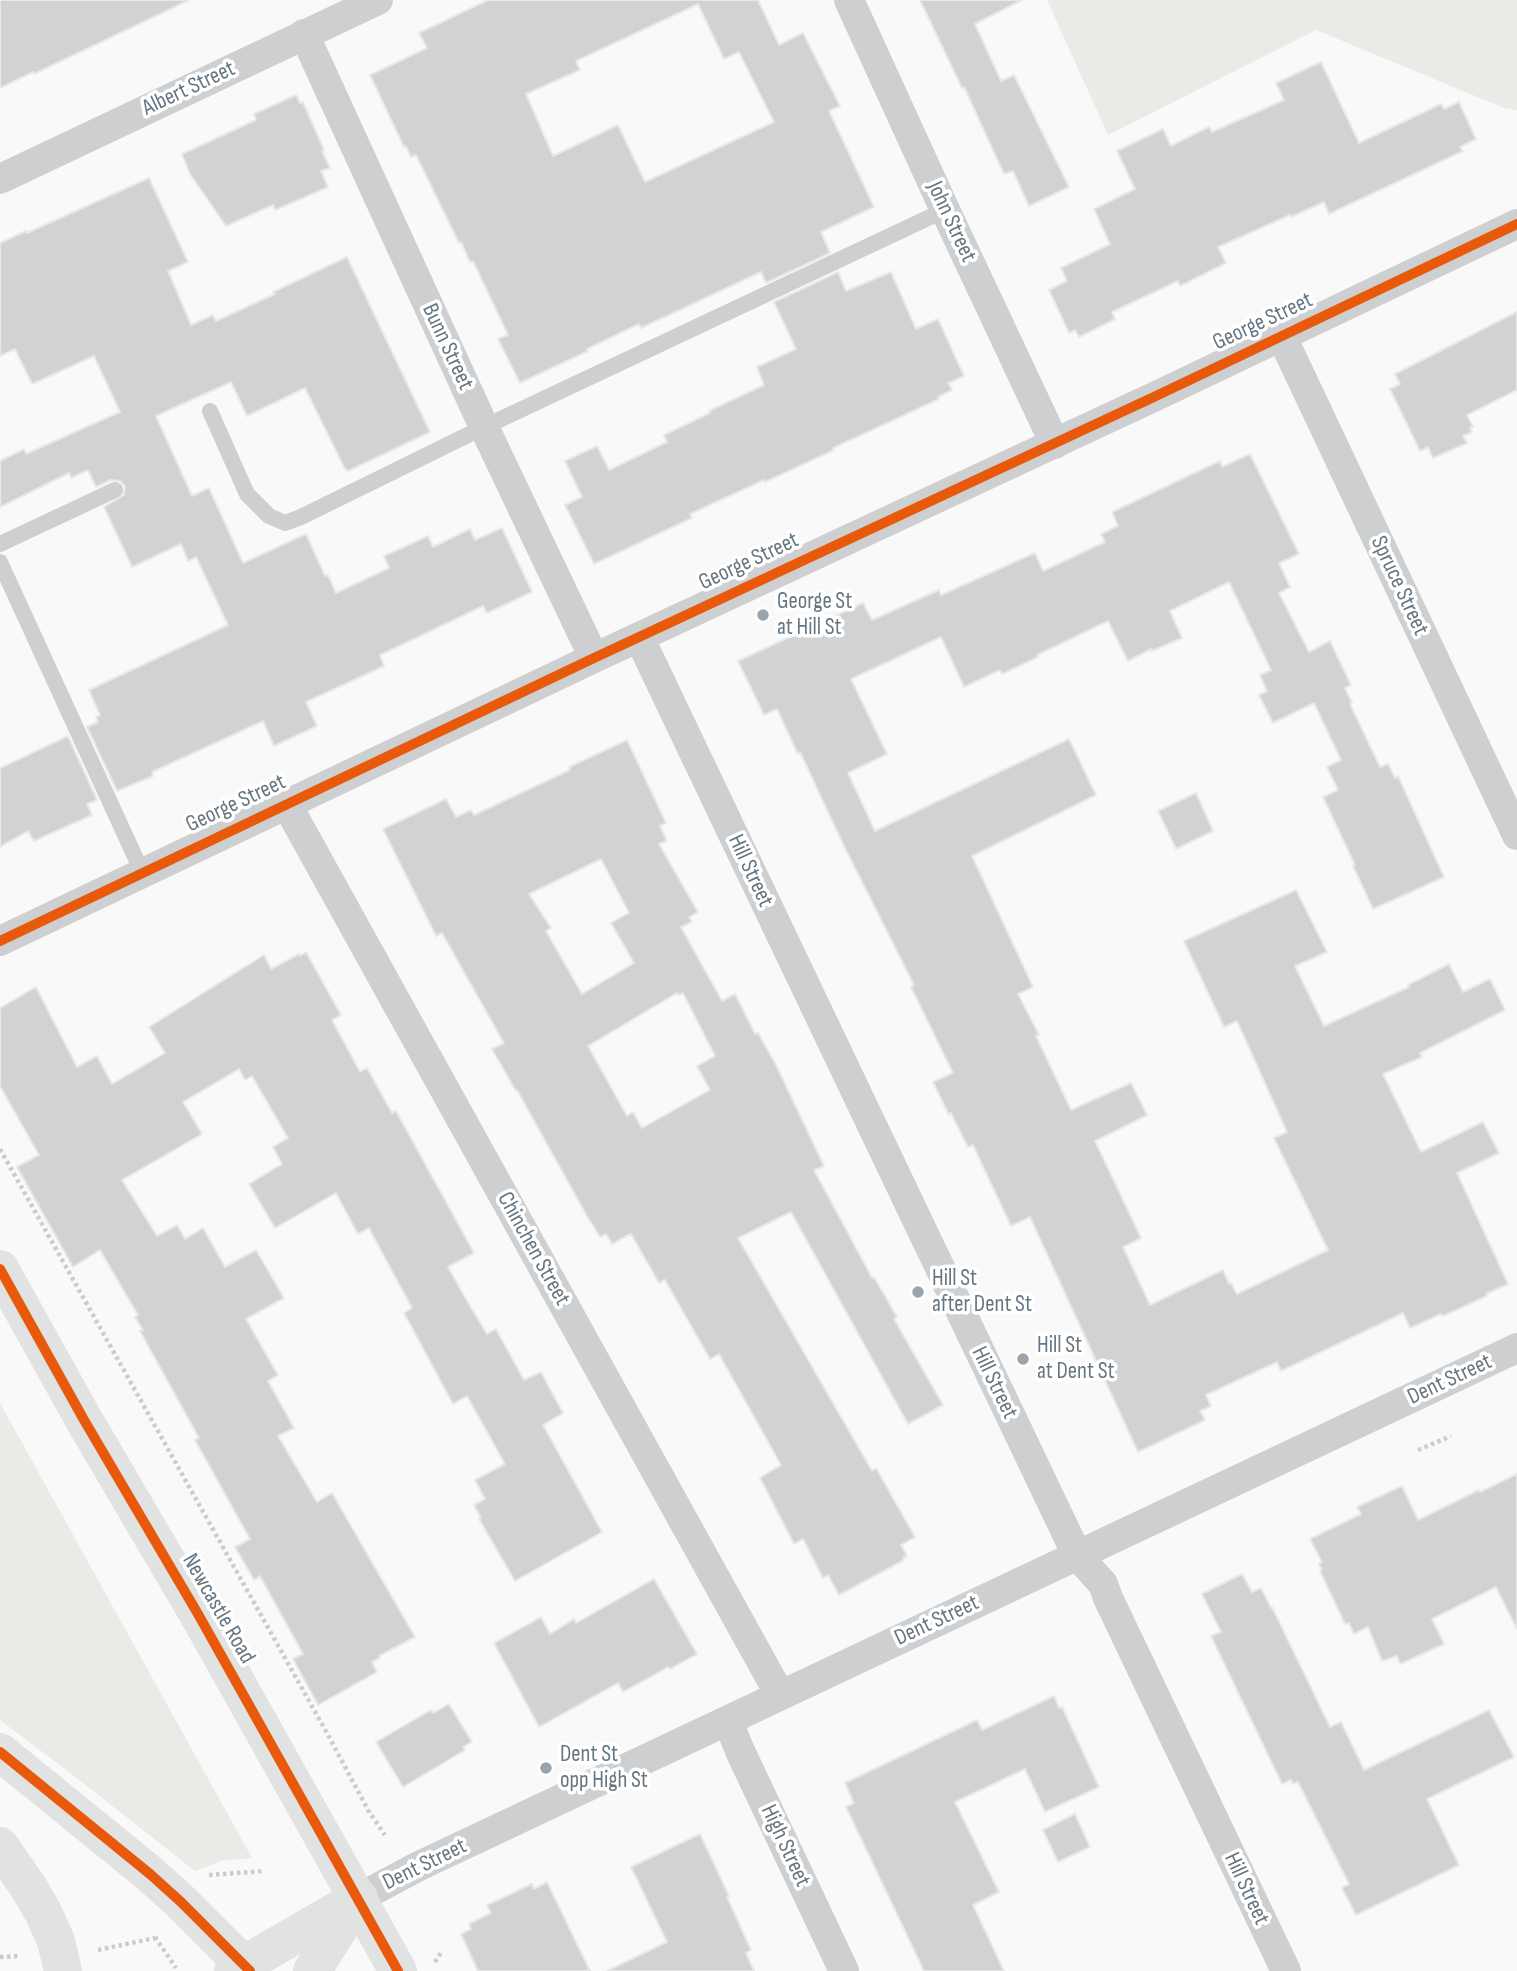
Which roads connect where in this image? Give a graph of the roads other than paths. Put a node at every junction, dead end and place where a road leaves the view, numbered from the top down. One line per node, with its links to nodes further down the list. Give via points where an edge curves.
1 (378, 0): 3 (street, Albert Street)
2 (849, 0): 5 (street, John Street)
3 (304, 34): 4 (street, Albert Street); 9 (street, Bunn Street)
4 (0, 179)
5 (945, 210): 9 (lane); 10 (street, John Street)
6 (1517, 224): 7 (street, George Street)
7 (1282, 337): 10 (street, George Street); 17 (street, Spruce Street)
8 (210, 411): 9 (lane, via 247,494 269,516 285,523)
9 (484, 428): 15 (street, Bunn Street)
10 (1055, 444): 14 (street, George Street)
11 (115, 490): 12 (lane)
12 (0, 544)
13 (0, 562): 18 (lane)
14 (639, 637): 15 (street, George Street); 22 (street, Hill Street)
15 (594, 658): 16 (street, George Street)
16 (286, 803): 18 (street, George Street); 23 (street, Chinchen Street)
17 (1517, 835)
18 (142, 872): 19 (street, George Street)
19 (0, 941)
20 (0, 1269): 27 (highway, Newcastle Road)
21 (1517, 1348): 22 (street, Dent Street)
22 (1077, 1555): 23 (street, Dent Street); 33 (street, Hill Street, via 1103,1584)
23 (780, 1695): 24 (street, Dent Street)
24 (727, 1720): 27 (street, Dent Street); 32 (street, High Street)
25 (0, 1752): 29 (highway, via 150,1874)
26 (0, 1846): 28 (highway, via 29,1888 56,1941)
27 (359, 1898): 29 (highway); 30 (highway); 31 (highway, Newcastle Road)
28 (78, 1961)
29 (242, 1969)
30 (312, 1971)
31 (398, 1971)
32 (844, 1971)
33 (1286, 1971)

